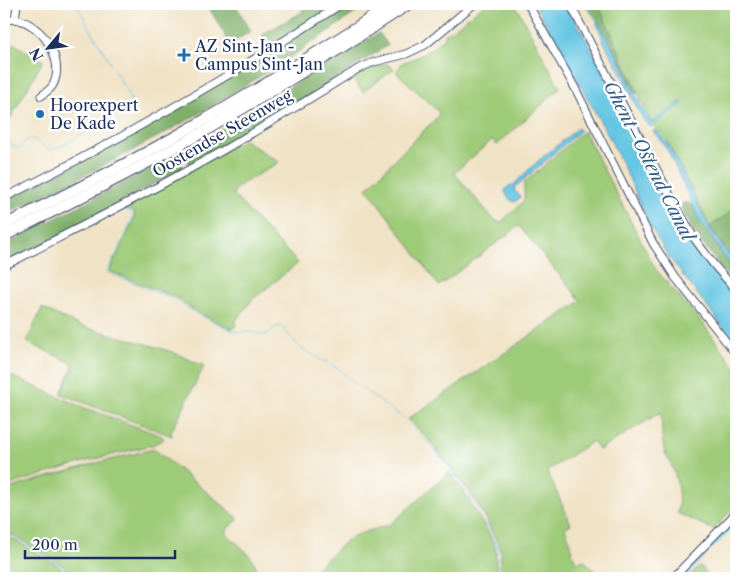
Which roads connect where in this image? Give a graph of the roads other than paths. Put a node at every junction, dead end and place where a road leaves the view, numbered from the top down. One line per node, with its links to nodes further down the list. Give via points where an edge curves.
1 (18, 4): 8 (street)
2 (341, 4): 11 (street, via 177,106)
3 (392, 4): 12 (highway, via 193,127)
4 (409, 4): 13 (highway, via 189,140)
5 (474, 4): 14 (street, Oostendse Steenweg, via 425,45 358,69 179,175)
6 (528, 4): 16 (street, via 653,244)
7 (570, 4): 15 (street, via 694,238)
8 (15, 19): 9 (street); 10 (street, via 35,28 53,53 56,74 53,84)
9 (4, 21)
10 (42, 96)
11 (4, 198)
12 (4, 225)
13 (4, 236)
14 (4, 266)
15 (736, 290)
16 (736, 354)
17 (736, 513): 18 (street)
18 (673, 578)

